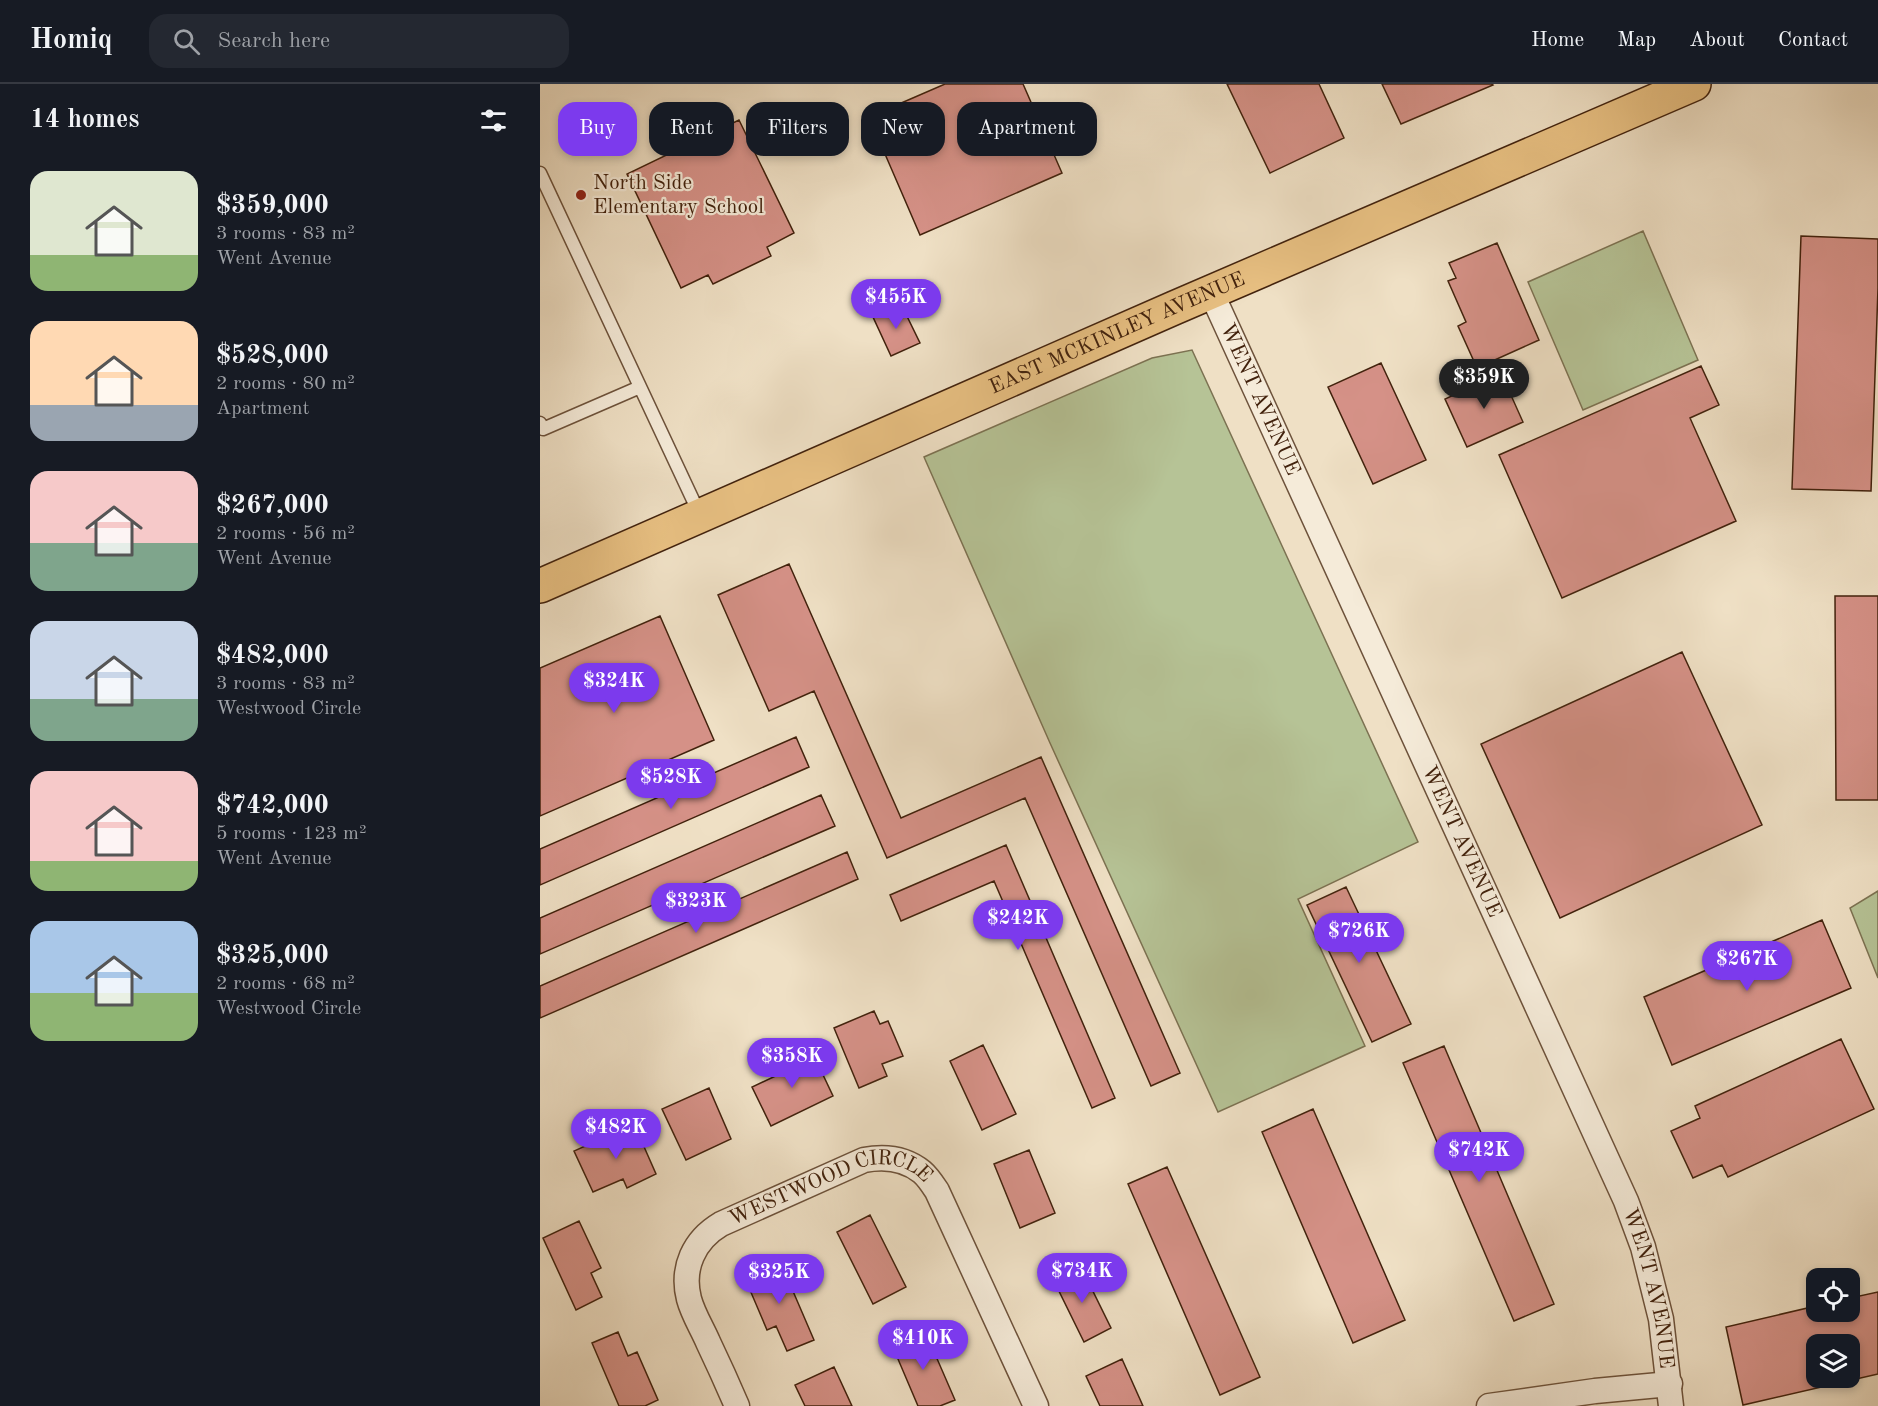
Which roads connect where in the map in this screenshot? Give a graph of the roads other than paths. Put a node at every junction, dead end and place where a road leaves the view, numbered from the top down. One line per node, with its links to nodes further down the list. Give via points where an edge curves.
1 (1694, 84): 3 (main road, EAST MCKINLEY AVENUE)
2 (540, 172): 4 (lane)
3 (1211, 292): 6 (main road, EAST MCKINLEY AVENUE); 8 (street, WENT AVENUE, via 1626,1201 1643,1247 1661,1319)
4 (640, 387): 5 (lane, via 543,429); 6 (lane)
5 (540, 423)
6 (700, 516): 7 (main road, EAST MCKINLEY AVENUE)
7 (540, 585)
8 (1670, 1395): 11 (street, via 1595,1391)
9 (738, 1406): 10 (street, WESTWOOD CIRCLE, via 690,1301 686,1278 691,1256 710,1230 721,1224 864,1160 879,1157 903,1161 923,1173 937,1191)
10 (1036, 1406)
11 (1489, 1406)

